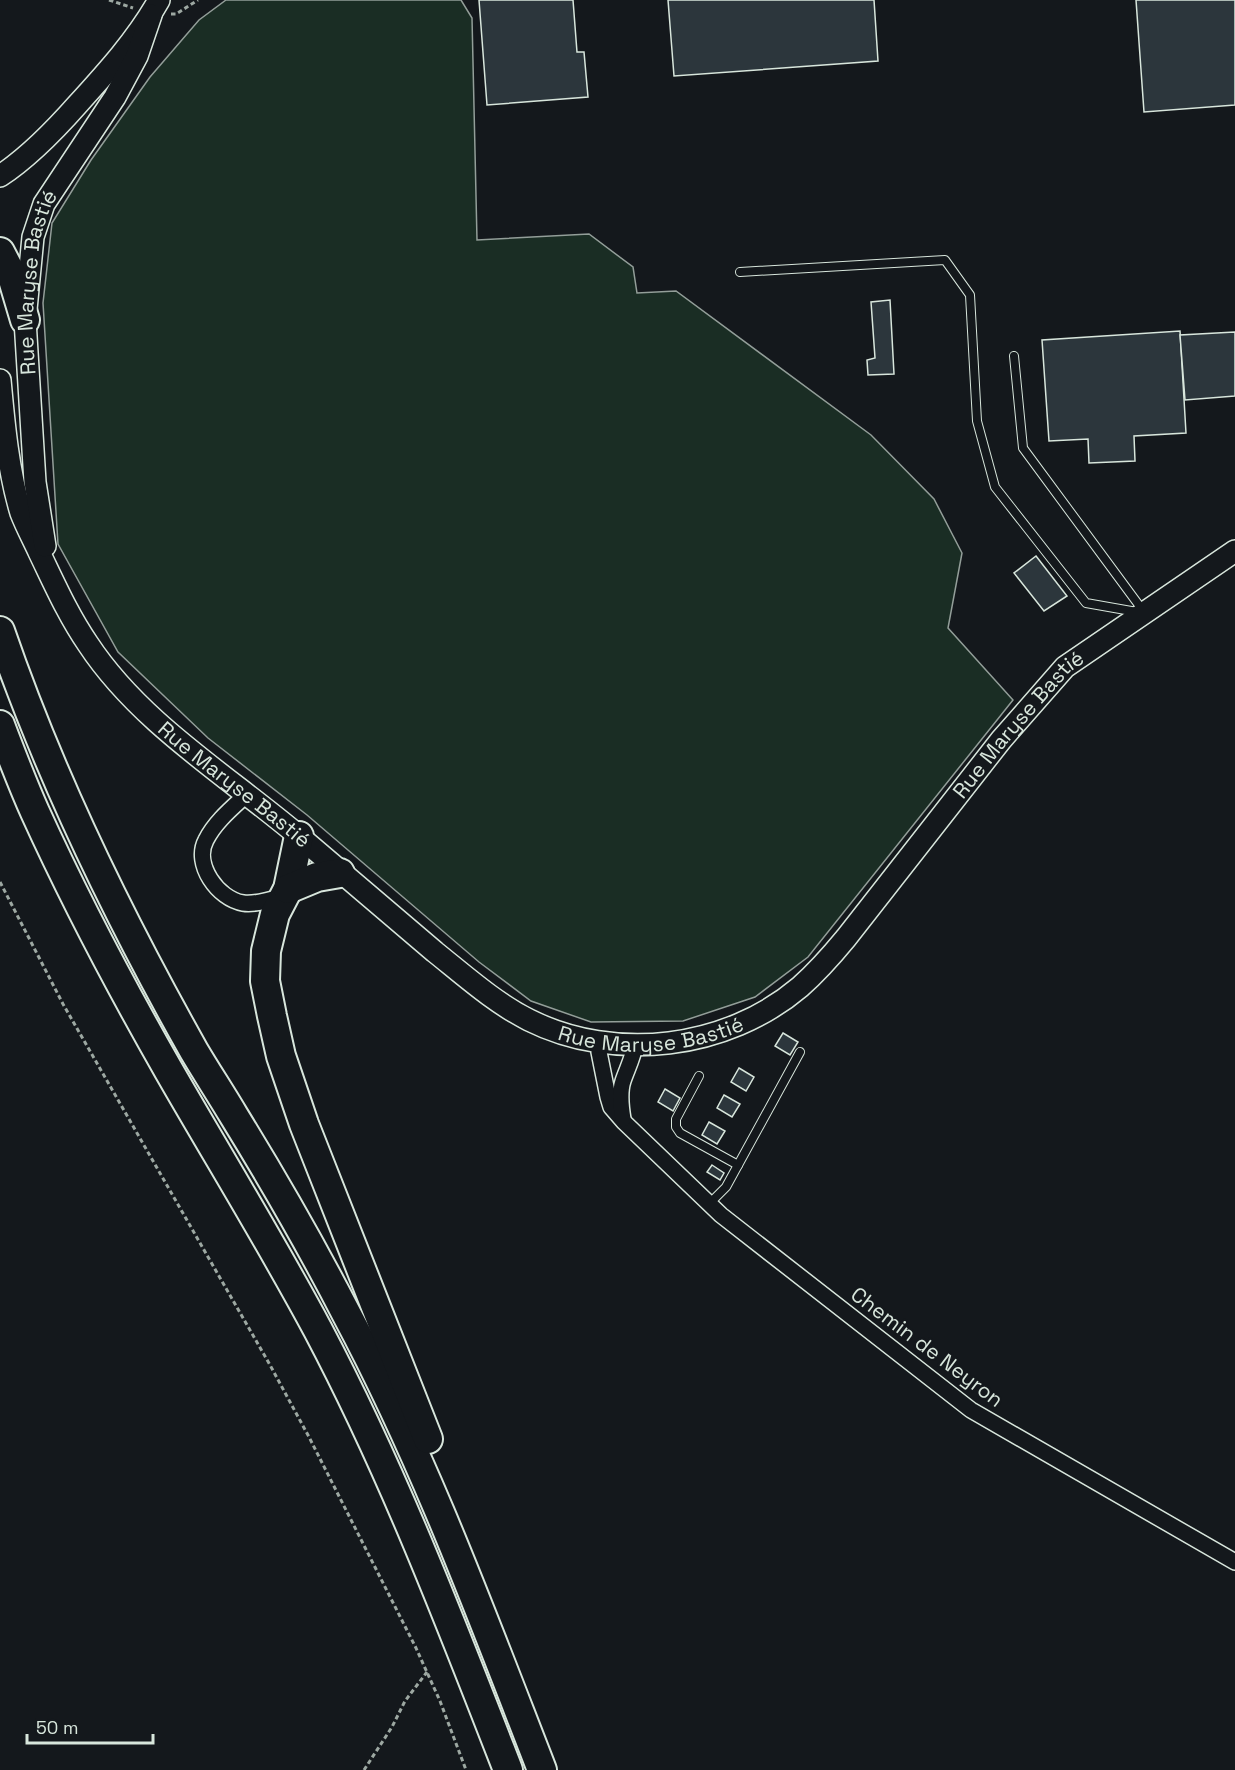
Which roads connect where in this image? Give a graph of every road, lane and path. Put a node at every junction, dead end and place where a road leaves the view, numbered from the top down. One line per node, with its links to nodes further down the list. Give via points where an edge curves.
1 (109, 0): 2 (path)
2 (155, 7): 3 (main road, via 99,81 51,133); 6 (main road, Rue Maryse Bastié, via 137,56 115,98 44,204 33,237)
3 (0, 176)
4 (0, 252): 6 (highway, via 11,273)
5 (740, 272): 11 (lane, via 945,260 970,295 977,421 995,487 1086,603)
6 (25, 320): 10 (main road, Rue Maryse Bastié, via 35,482)
7 (1014, 356): 11 (lane, via 1023,448)
8 (0, 380): 10 (main road, Rue Maryse Bastié, via 7,446 21,514)
9 (1235, 551): 11 (main road, Rue Maryse Bastié)
10 (51, 578): 15 (main road, Rue Maryse Bastié, via 103,666 138,704)
11 (1144, 613): 22 (main road, Rue Maryse Bastié, via 1065,667 1001,740 846,938 799,988 774,1006 724,1030 667,1044)
12 (0, 631): 29 (highway, via 60,787 102,877 196,1053 294,1218 357,1334 421,1466)
13 (0, 725): 16 (highway)
14 (0, 745): 16 (highway)
15 (246, 795): 17 (main road, Rue Maryse Bastié); 20 (street, via 205,842 203,862 210,879 222,894 243,903 263,901)
16 (34, 809): 33 (highway, via 126,991 319,1331 375,1444 430,1570)
17 (299, 836): 18 (main road, Rue Maryse Bastié); 20 (highway)
18 (340, 873): 20 (highway, via 317,877); 21 (main road, Rue Maryse Bastié, via 461,973 527,1019 568,1035)
19 (0, 882): 30 (path, via 63,1004 276,1375)
20 (286, 892): 29 (highway, via 270,932 266,966 268,997 281,1056 326,1182 484,1582)
21 (601, 1042): 22 (main road, Rue Maryse Bastié); 25 (street, Chemin de Neyron, via 599,1052 611,1107)
22 (635, 1045): 25 (street, via 622,1083)
23 (800, 1052): 26 (lane)
24 (699, 1076): 26 (lane, via 676,1119 676,1127 680,1133)
25 (624, 1122): 27 (street, Chemin de Neyron)
26 (738, 1165): 27 (lane, via 726,1187)
27 (709, 1204): 28 (street, Chemin de Neyron, via 971,1410)
28 (1235, 1562)
29 (479, 1608): 34 (highway)
30 (427, 1672): 31 (path); 32 (path)
31 (364, 1770)
32 (466, 1770)
33 (508, 1770)
34 (542, 1770)

